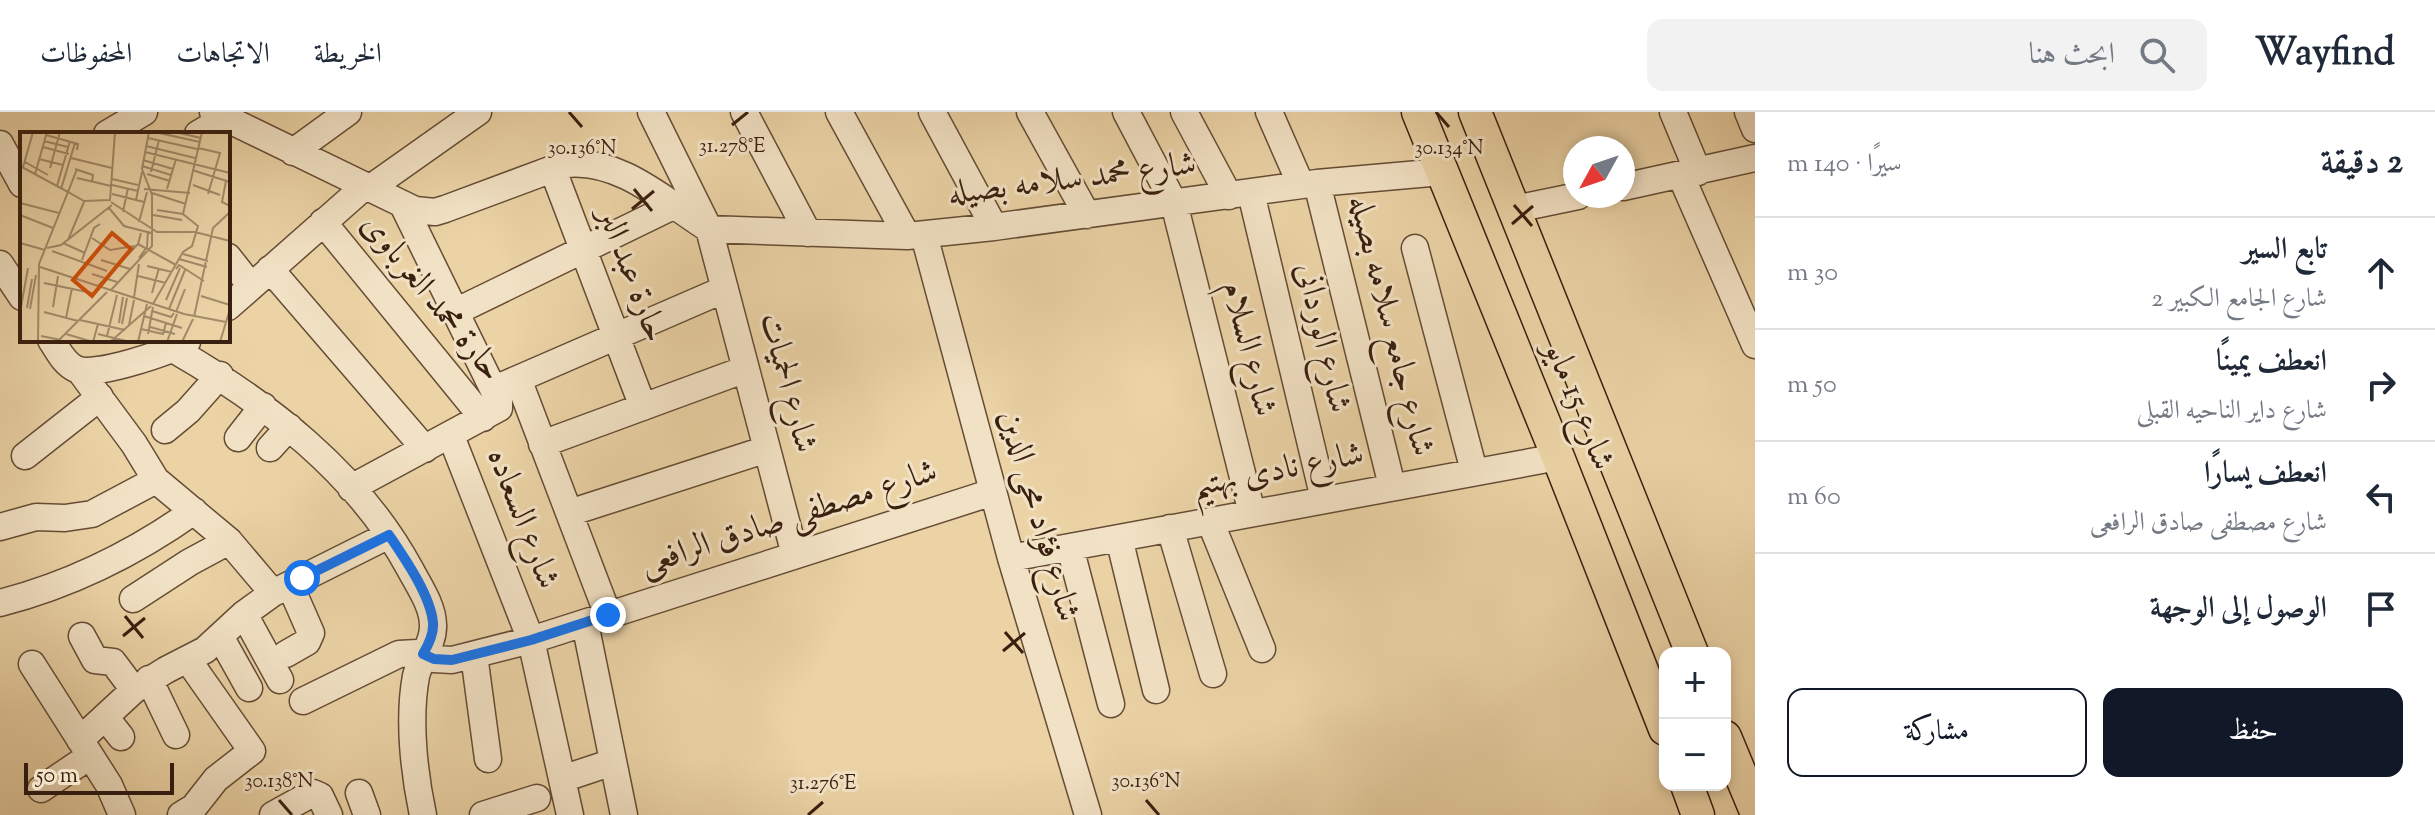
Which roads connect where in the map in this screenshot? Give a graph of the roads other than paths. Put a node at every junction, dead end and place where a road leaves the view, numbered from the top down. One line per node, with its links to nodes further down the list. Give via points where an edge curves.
1 (144, 112): 18 (street)
2 (348, 112): 21 (street)
3 (478, 112): 30 (street)
4 (651, 112): 41 (street, شارع الحميات)
5 (744, 112): 42 (street)
6 (839, 112): 43 (street, شارع فؤاد محى الدين)
7 (932, 112): 40 (street)
8 (1030, 112): 38 (street)
9 (1126, 112): 34 (street, شارع السلام)
10 (1184, 112): 31 (street, شارع الوردانى)
11 (1269, 112): 27 (street, شارع جامع سلامه بصيله)
12 (1418, 112): 24 (main road, شارع 15 مايو)
13 (1475, 112): 37 (main road, شارع 15 مايو)
14 (1673, 112): 25 (street)
15 (1748, 112): 17 (street)
16 (219, 115): 19 (street); 21 (street)
17 (1755, 129)
18 (110, 132)
19 (200, 132)
20 (0, 144): 26 (street)
21 (293, 152): 30 (street)
22 (1755, 158): 25 (street)
23 (553, 170): 35 (street, via 435,212); 36 (street, via 566,164 602,164); 45 (street, حارة عبد البر)
24 (1442, 172): 27 (street, شارع محمد سلامه بصيله); 75 (main road, شارع 15 مايو)
25 (1689, 174): 28 (street); 56 (street)
26 (20, 181)
27 (1309, 184): 31 (street, شارع محمد سلامه بصيله); 78 (street, شارع جامع سلامه بصيله)
28 (1635, 185)
29 (20, 186): 32 (street)
30 (366, 188): 35 (street); 39 (street)
31 (1240, 195): 34 (street, شارع محمد سلامه بصيله); 81 (street, شارع الوردانى)
32 (0, 198)
33 (1563, 199): 37 (street)
34 (1174, 203): 38 (street, شارع محمد سلامه بصيله); 84 (street, شارع السلام)
35 (403, 205): 52 (street)
36 (673, 206): 41 (street); 45 (street)
37 (1515, 209): 102 (main road, شارع 15 مايو)
38 (1087, 215): 40 (street, شارع محمد سلامه بصيله)
39 (323, 222): 48 (street); 65 (street, حارة محمد الغرباوى)
40 (994, 227): 43 (street, شارع محمد سلامه بصيله)
41 (709, 229): 42 (street, شارع محمد سلامه بصيله); 49 (street, شارع الحميات)
42 (808, 233): 43 (street, شارع محمد سلامه بصيله)
43 (916, 235): 80 (street, شارع فؤاد محى الدين)
44 (1415, 248): 76 (street)
45 (583, 249): 52 (street); 53 (street, حارة عبد البر)
46 (230, 258): 48 (street)
47 (0, 264): 50 (street)
48 (261, 278): 51 (street); 72 (street)
49 (725, 289): 53 (street); 57 (street, شارع الحميات)
50 (13, 296)
51 (230, 305)
52 (455, 312): 61 (street)
53 (616, 336): 60 (street); 64 (street, حارة عبد البر)
54 (52, 342): 58 (street)
55 (181, 344): 58 (street, via 96,371); 59 (street)
56 (1755, 345)
57 (746, 369): 64 (street); 73 (street, شارع الحميات)
58 (80, 371): 62 (street)
59 (220, 375): 63 (street); 67 (street)
60 (518, 379): 61 (street); 70 (street)
61 (493, 390): 65 (street, via 499,408)
62 (100, 397): 74 (street); 77 (street)
63 (263, 406): 66 (street); 69 (street)
64 (643, 407): 70 (street)
65 (483, 418): 68 (street)
66 (289, 427): 71 (street); 79 (street)
67 (165, 430)
68 (451, 436): 72 (street); 101 (street, شارع السعاده)
69 (238, 438)
70 (542, 444): 83 (street)
71 (270, 448)
72 (425, 449): 79 (street)
73 (767, 449): 83 (street); 92 (street, شارع الحميات)
74 (25, 456)
75 (1558, 457): 76 (street, شارع نادى بهتيم); 116 (main road, شارع 15 مايو)
76 (1474, 471): 78 (street, شارع نادى بهتيم)
77 (156, 480): 82 (street); 86 (street, via 92,514 19,519)
78 (1392, 486): 81 (street, شارع نادى بهتيم)
79 (351, 488): 88 (street)
80 (993, 492): 92 (street, شارع مصطفى صادق الرافعى); 93 (street, شارع فؤاد محى الدين)
81 (1324, 499): 84 (street, شارع نادى بهتيم)
82 (194, 511): 90 (street); 96 (street, via 103,566)
83 (569, 513): 98 (street)
84 (1252, 513): 85 (street, شارع نادى بهتيم)
85 (1210, 521): 87 (street, شارع نادى بهتيم); 103 (street)
86 (0, 527)
87 (1170, 528): 89 (street, شارع نادى بهتيم); 109 (street)
88 (389, 535): 94 (street); 105 (street, via 433,621)
89 (1119, 538): 91 (street, شارع نادى بهتيم); 113 (street)
90 (229, 541): 94 (street); 95 (street)
91 (1070, 547): 93 (street, شارع نادى بهتيم); 115 (street)
92 (795, 555): 98 (street, شارع مصطفى صادق الرافعى)
93 (1011, 558): 135 (street, شارع فؤاد محى الدين)
94 (281, 589): 97 (street); 104 (street, via 311,633 307,642)
95 (133, 599)
96 (0, 603)
97 (244, 614): 100 (street); 110 (street)
98 (596, 619): 101 (street, شارع مصطفى صادق الرافعى); 121 (street)
99 (82, 636): 111 (street, via 95,660 113,662)
100 (221, 638): 107 (street); 112 (street)
101 (531, 640): 106 (street, شارع مصطفى صادق الرافعى); 122 (street, شارع السعاده)
102 (1690, 647)
103 (1262, 649)
104 (286, 654)
105 (423, 654): 106 (street, شارع مصطفى صادق الرافعى, via 446,661); 114 (street, شارع مصطفى صادق الرافعى, via 380,661); 131 (street, via 415,680 414,750)
106 (474, 655): 120 (street)
107 (188, 660): 111 (street); 127 (street, via 252,751 216,779)
108 (32, 664): 118 (street)
109 (1213, 674)
110 (280, 680)
111 (142, 685): 117 (street); 118 (street, via 114,727)
112 (249, 688)
113 (1156, 690)
114 (303, 701)
115 (1111, 704)
116 (1661, 719)
117 (176, 735)
118 (85, 748): 123 (street); 128 (street)
119 (1731, 749): 125 (main road)
120 (488, 759)
121 (613, 762): 122 (street); 134 (street)
122 (562, 779): 133 (street, شارع السعاده)
123 (41, 789)
124 (1689, 791): 136 (main road)
125 (1752, 792)
126 (537, 798): 132 (street)
127 (196, 810)
128 (122, 815)
129 (273, 815): 130 (street, via 313,793)
130 (329, 815)
131 (423, 815)
132 (483, 815)
133 (570, 815)
134 (624, 815)
135 (1088, 815)
136 (1698, 815)

